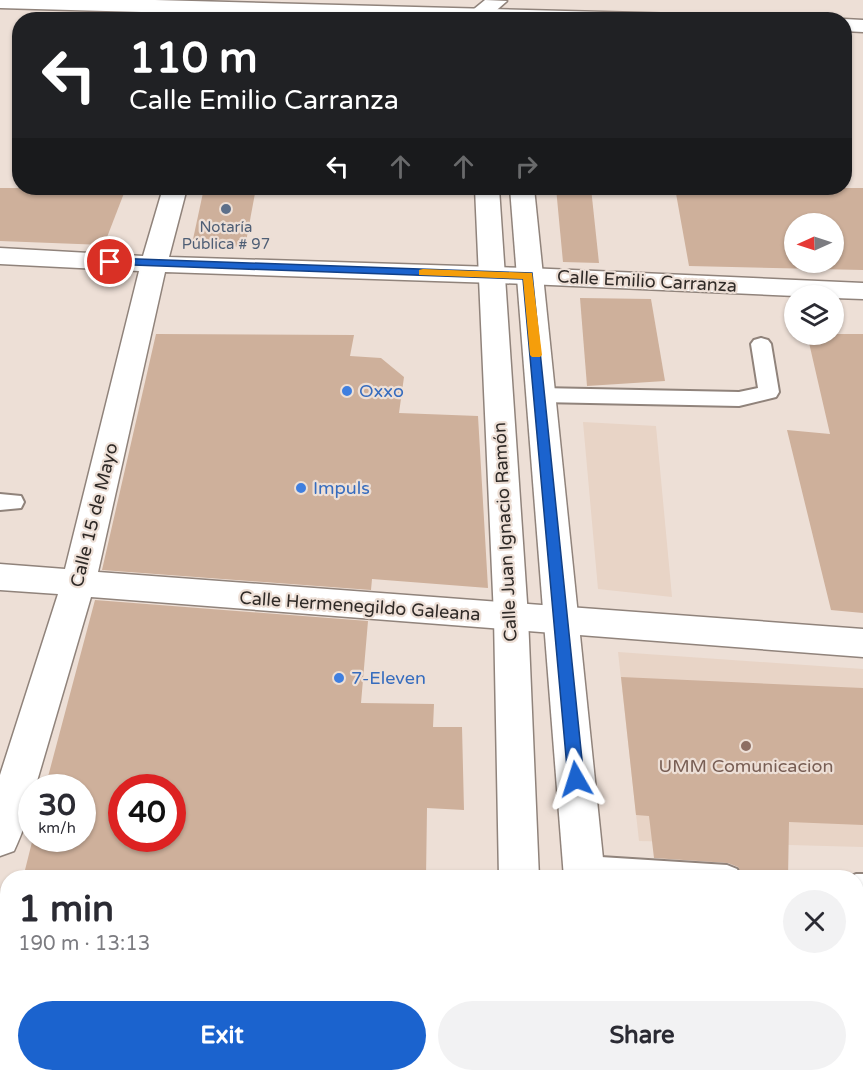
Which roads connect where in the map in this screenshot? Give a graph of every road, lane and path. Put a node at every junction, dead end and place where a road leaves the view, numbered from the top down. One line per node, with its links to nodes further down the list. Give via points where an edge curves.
1 (0, 2): 2 (street)
2 (223, 10): 3 (street)
3 (495, 11): 4 (street)
4 (516, 12)
5 (173, 195): 9 (street, Calle 15 de Mayo)
6 (487, 195): 10 (street, Calle Juan Ignacio Ramón)
7 (522, 195): 11 (street)
8 (0, 256): 9 (street, Calle Emilio Carranza)
9 (154, 264): 10 (street, Calle Emilio Carranza); 16 (street, Calle 15 de Mayo)
10 (491, 275): 11 (street, Calle Emilio Carranza); 17 (street, Calle Juan Ignacio Ramón)
11 (528, 276): 12 (street, Calle Emilio Carranza); 14 (street)
12 (863, 291)
13 (761, 344): 14 (lane, via 769,393 739,399)
14 (540, 395): 18 (street)
15 (0, 577): 16 (street, Calle Hermenegildo Galeana)
16 (78, 584): 17 (street, Calle Hermenegildo Galeana); 20 (street, Calle 15 de Mayo)
17 (511, 617): 18 (street, Calle Hermenegildo Galeana); 21 (street, Calle Juan Ignacio Ramón)
18 (560, 621): 19 (street, Calle Hermenegildo Galeana); 22 (street)
19 (863, 643)
20 (0, 838)
21 (519, 870)
22 (585, 870)

